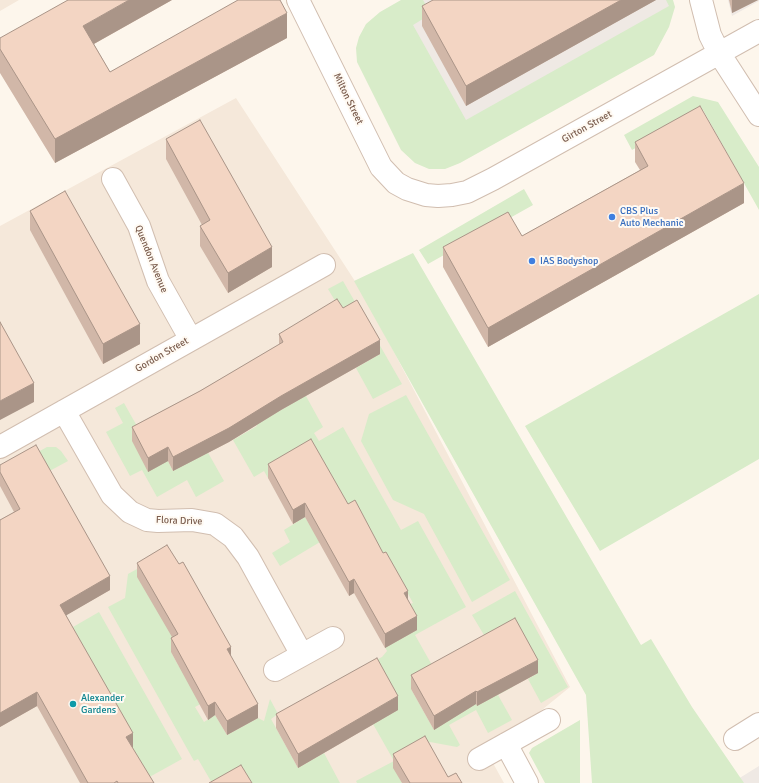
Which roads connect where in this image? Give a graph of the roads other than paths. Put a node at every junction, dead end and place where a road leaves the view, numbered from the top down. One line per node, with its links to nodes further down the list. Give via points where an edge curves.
1 (298, 0): 7 (street, Milton Street, via 381,167 396,183)
2 (701, 0): 4 (street, via 710,35)
3 (759, 31): 4 (street, Girton Street)
4 (719, 53): 5 (street); 7 (street, Girton Street, via 467,192 438,196)
5 (759, 115)
6 (113, 179): 9 (street, Quendon Avenue, via 139,226 158,281)
7 (408, 189)
8 (324, 265): 9 (street, Gordon Street)
9 (190, 338): 10 (street, Gordon Street)
10 (64, 411): 11 (street, Gordon Street); 13 (street, Flora Drive, via 112,495 130,512 158,522 192,520 215,524 233,537 248,557)
11 (0, 447)
12 (333, 638): 13 (street)
13 (302, 655): 14 (street)
14 (275, 670)
15 (549, 720): 18 (street)
16 (759, 724): 17 (street)
17 (735, 738)
18 (506, 744): 19 (street); 20 (street)
19 (479, 759)
20 (527, 783)

